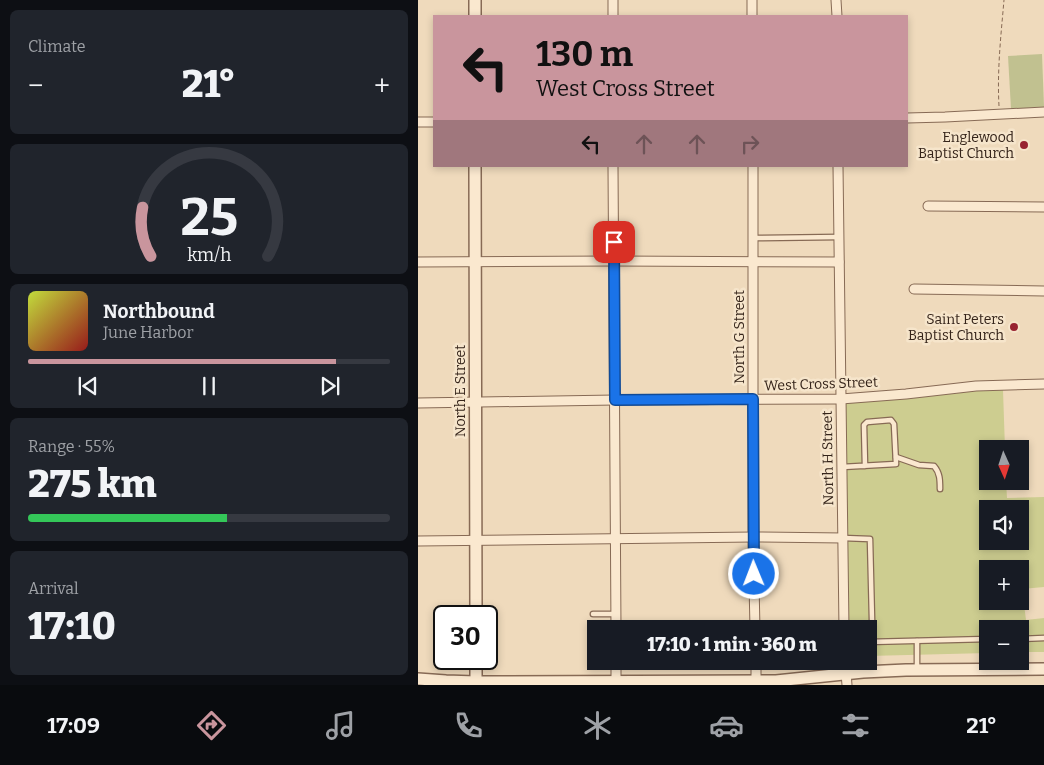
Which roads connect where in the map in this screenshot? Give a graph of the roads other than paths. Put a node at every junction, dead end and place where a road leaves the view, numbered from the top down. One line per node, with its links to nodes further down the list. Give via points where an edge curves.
1 (475, 0): 5 (street)
2 (614, 0): 6 (street)
3 (752, 0): 7 (street)
4 (836, 0): 8 (street)
5 (475, 15)
6 (614, 15)
7 (752, 15)
8 (836, 15)
9 (1044, 112): 10 (street)
10 (908, 118)
11 (418, 122): 12 (street)
12 (433, 122)
13 (475, 167): 23 (street, North E Street)
14 (613, 167): 21 (street)
15 (753, 167): 20 (street, North G Street)
16 (838, 167): 19 (street, North H Street)
17 (928, 206): 18 (street)
18 (1044, 207)
19 (839, 237): 20 (lane); 25 (street, North H Street)
20 (754, 238): 24 (street, North G Street)
21 (614, 261): 23 (street); 24 (street); 31 (street)
22 (418, 262): 23 (street)
23 (476, 262): 32 (street, North E Street)
24 (754, 262): 25 (street); 29 (street, North G Street)
25 (840, 262): 30 (street, North H Street)
26 (914, 289): 27 (street)
27 (1044, 291)
28 (1044, 384): 30 (street, West Cross Street, via 976,386)
29 (753, 399): 30 (street, West Cross Street); 31 (street, West Cross Street); 38 (street, North G Street)
30 (841, 399): 36 (street, North H Street)
31 (615, 400): 32 (street, West Cross Street); 40 (street)
32 (476, 402): 33 (street, West Cross Street); 42 (street, North E Street)
33 (418, 403)
34 (896, 457): 35 (lane, via 896,464); 35 (lane, via 891,420 867,422 864,425); 37 (lane, via 934,466 940,479)
35 (865, 466): 36 (lane)
36 (842, 467): 39 (street, North H Street)
37 (940, 489)
38 (753, 537): 39 (street); 40 (street); 47 (street, North G Street)
39 (843, 538): 48 (street, North H Street); 49 (lane, via 870,539)
40 (616, 539): 42 (street); 45 (street)
41 (418, 541): 42 (street)
42 (476, 541): 43 (street, North E Street)
43 (476, 605)
44 (594, 614): 45 (lane)
45 (616, 614): 46 (street)
46 (616, 620)
47 (755, 620)
48 (844, 620)
49 (872, 620)
50 (1044, 638): 51 (lane)
51 (1029, 639)
52 (979, 640): 53 (lane)
53 (917, 641): 54 (lane); 59 (lane)
54 (877, 642)
55 (1044, 669): 59 (street)
56 (476, 670): 63 (street)
57 (616, 670): 64 (street)
58 (756, 670): 62 (street)
59 (918, 670): 61 (street)
60 (418, 678): 63 (street)
61 (847, 680): 62 (street)
62 (756, 683): 64 (street)
63 (476, 684): 64 (street)
64 (616, 684)

